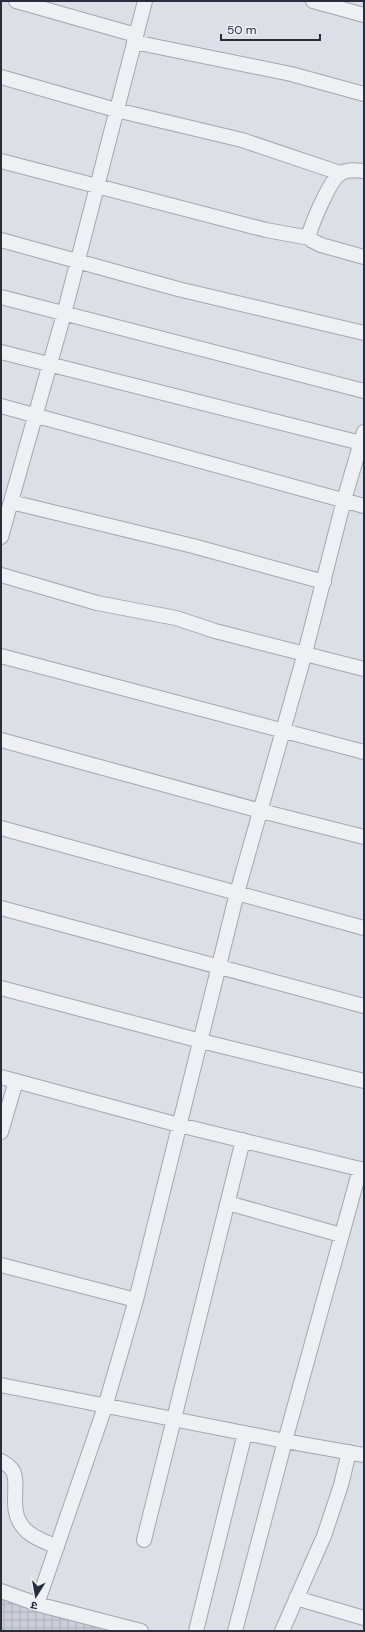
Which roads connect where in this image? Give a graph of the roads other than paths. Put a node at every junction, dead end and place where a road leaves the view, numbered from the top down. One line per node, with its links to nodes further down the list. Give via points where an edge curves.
1 (16, 1): 5 (street)
2 (145, 1): 5 (street)
3 (313, 1): 4 (street)
4 (364, 15)
5 (135, 38): 7 (street); 8 (street)
6 (1, 77): 8 (street)
7 (364, 94)
8 (116, 110): 11 (street, via 242,140); 12 (street)
9 (1, 161): 12 (street)
10 (364, 171): 11 (street, via 351,170)
11 (340, 174): 13 (street, via 330,186 310,231)
12 (96, 185): 13 (street, via 266,230); 16 (street)
13 (310, 238): 15 (street, via 321,245)
14 (1, 240): 16 (street)
15 (364, 258)
16 (77, 260): 18 (street); 19 (street, via 178,289)
17 (1, 297): 18 (street)
18 (64, 314): 21 (street); 22 (street)
19 (364, 333)
20 (1, 352): 21 (street)
21 (49, 364): 24 (street); 25 (street)
22 (364, 391)
23 (1, 406): 24 (street)
24 (35, 415): 26 (street); 27 (street)
25 (362, 438): 26 (street)
26 (344, 500): 28 (street); 31 (street)
27 (11, 502): 29 (street); 31 (street, via 193,546)
28 (364, 506)
29 (1, 537)
30 (1, 575): 32 (street, via 97,603 170,617)
31 (324, 582): 32 (street)
32 (305, 653): 34 (street); 35 (street)
33 (1, 656): 35 (street)
34 (364, 669)
35 (283, 732): 37 (street); 38 (street)
36 (1, 740): 38 (street)
37 (364, 752)
38 (261, 811): 40 (street); 41 (street)
39 (1, 828): 41 (street)
40 (364, 837)
41 (238, 893): 43 (street); 44 (street)
42 (1, 908): 44 (street)
43 (364, 928)
44 (220, 968): 46 (street); 47 (street)
45 (1, 988): 47 (street)
46 (364, 1006)
47 (201, 1041): 50 (street); 51 (street)
48 (1, 1077): 49 (street)
49 (16, 1081): 51 (street); 52 (street)
50 (364, 1081)
51 (179, 1124): 53 (street); 58 (street)
52 (1, 1132)
53 (243, 1140): 54 (street); 55 (street)
54 (362, 1169): 56 (street)
55 (228, 1203): 56 (street); 61 (street)
56 (341, 1236): 63 (street)
57 (1, 1265): 58 (street)
58 (136, 1300): 60 (street)
59 (1, 1385): 60 (street)
60 (105, 1407): 61 (street); 68 (street)
61 (175, 1419): 62 (street); 67 (street)
62 (245, 1433): 63 (street); 74 (street)
63 (285, 1441): 64 (street); 75 (street)
64 (349, 1452): 65 (street); 70 (street, via 326,1530)
65 (364, 1453)
66 (1, 1461): 68 (street, via 12,1469 14,1474 15,1508 22,1527)
67 (144, 1540)
68 (57, 1547): 71 (street)
69 (1, 1592): 71 (street)
70 (296, 1598): 72 (street); 76 (street)
71 (37, 1604): 73 (street)
72 (364, 1618)
73 (141, 1631)
74 (196, 1631)
75 (235, 1631)
76 (282, 1631)

